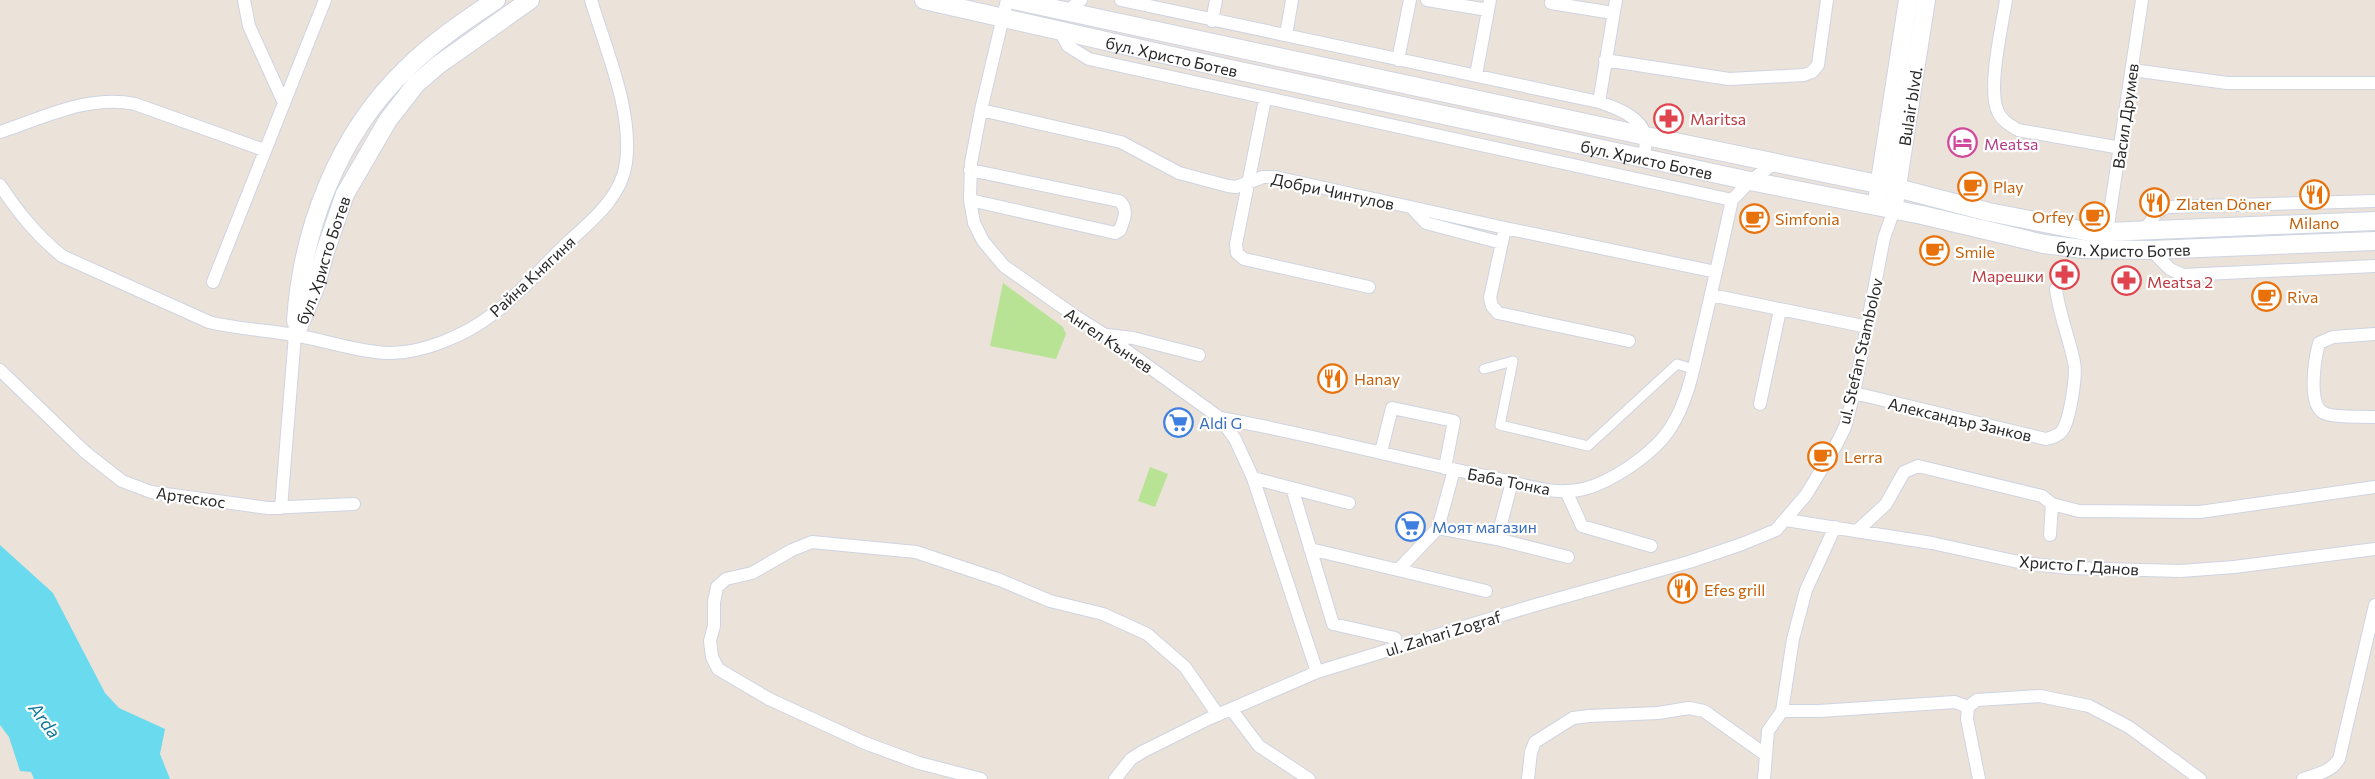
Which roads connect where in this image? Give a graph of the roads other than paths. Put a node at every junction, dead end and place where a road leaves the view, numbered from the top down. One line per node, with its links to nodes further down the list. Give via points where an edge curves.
1 (244, 0): 35 (street, via 249,26)
2 (325, 0): 35 (street)
3 (496, 0): 70 (main road, бул. Христо Ботев, via 425,51 404,71 369,112 352,140 326,188 309,238 298,292)
4 (530, 0): 70 (main road, бул. Христо Ботев, via 438,65 416,84 388,120 345,194 316,285)
5 (591, 0): 70 (street, Райна Княгиня, via 622,103 627,135 623,178 609,203 493,314 426,349 386,353)
6 (924, 0): 22 (main road, бул. Христо Ботев)
7 (1013, 0): 23 (main road, бул. Христо Ботев)
8 (1081, 0): 23 (street)
9 (1121, 0): 25 (street)
10 (1216, 0): 25 (street)
11 (1292, 0): 27 (street)
12 (1410, 0): 28 (street)
13 (1427, 0): 21 (street)
14 (1616, 0): 24 (street)
15 (1827, 0): 29 (street, via 1818,65 1804,75 1729,78)
16 (1908, 0): 47 (main road, Bulair blvd.)
17 (1926, 0): 47 (main road, Bulair blvd.)
18 (2006, 0): 39 (street, via 1993,90 1998,113 2018,130)
19 (2142, 0): 30 (street, Васил Друмев)
20 (1551, 3): 24 (street)
21 (1489, 5): 31 (street)
22 (1005, 9): 26 (main road, бул. Христо Ботев); 36 (street, Ангел Кънчев)
23 (1066, 12): 38 (main road, бул. Христо Ботев)
24 (1613, 13): 29 (street)
25 (1212, 21): 27 (street)
26 (1060, 31): 33 (street, via 1068,46 1089,59); 41 (main road, бул. Христо Ботев)
27 (1286, 35): 28 (street)
28 (1398, 60): 31 (street)
29 (1605, 60): 34 (street)
30 (2133, 70): 32 (street, via 2227,83); 39 (street, Васил Друмев)
31 (1476, 75): 34 (street)
32 (2375, 83)
33 (1265, 99): 44 (street); 49 (street)
34 (1599, 102): 38 (street, via 1630,115)
35 (284, 103): 40 (street)
36 (981, 110): 43 (street, Ангел Кънчев); 44 (street, Добри Чинтулов, via 1121,142 1179,173 1228,186 1236,187)
37 (0, 132): 40 (street, via 98,101 119,100)
38 (1646, 136): 41 (street); 42 (main road, бул. Христо Ботев)
39 (2121, 148): 56 (street, Васил Друмев)
40 (264, 150): 63 (street)
41 (1644, 157): 45 (main road, бул. Христо Ботев)
42 (1775, 163): 45 (street); 47 (main road, бул. Христо Ботев)
43 (970, 170): 48 (street, Ангел Кънчев); 48 (street, via 1119,201 1125,211 1120,230 1115,233)
44 (1250, 180): 51 (street, Добри Чинтулов, via 1275,177); 64 (street, via 1236,244 1244,260)
45 (1750, 181): 49 (street); 52 (main road, бул. Христо Ботев)
46 (0, 185): 70 (street, Райна Княгиня, via 20,215 62,256 209,322)
47 (1888, 186): 52 (main road, Bulair blvd.); 56 (main road, бул. Христо Ботев, via 1989,212)
48 (970, 200): 71 (street, Ангел Кънчев, via 974,223 983,241 1004,266)
49 (1732, 200): 62 (street, Баба Тонка)
50 (2375, 201): 55 (street, via 2168,207 2156,213)
51 (1412, 208): 54 (street, Добри Чинтулов); 59 (street, Добри Чинтулов, via 1426,223)
52 (1885, 208): 57 (street, ul. Stefan Stambolov); 57 (street, ul. Stefan Stambolov); 60 (main road, бул. Христо Ботев, via 2044,244 2083,249)
53 (2375, 221): 55 (main road, бул. Христо Ботев)
54 (1505, 228): 59 (street); 62 (street, Добри Чинтулов)
55 (2145, 230): 56 (main road, бул. Христо Ботев)
56 (2107, 232)
57 (1884, 238): 68 (street, ul. Stefan Stambolov)
58 (2375, 241): 60 (main road, бул. Христо Ботев)
59 (1502, 243): 72 (street, via 1490,298 1498,313)
60 (2151, 249): 61 (street, via 2170,269 2183,274)
61 (2375, 266)
62 (1716, 272): 66 (street, Баба Тонка)
63 (213, 282)
64 (1369, 287)
65 (2056, 289): 77 (street, Александър Занков, via 2076,374 2066,424 2055,437 2046,439)
66 (1711, 295): 67 (street); 75 (street, Баба Тонка)
67 (1780, 310): 68 (street); 78 (street)
68 (1868, 327): 77 (street, ul. Stefan Stambolov)
69 (2375, 334): 79 (street, via 2333,337 2319,343 2314,398 2317,408 2327,415)
70 (295, 335): 91 (street)
71 (1105, 335): 73 (street); 80 (street, Ангел Кънчев)
72 (1629, 341)
73 (1199, 355)
74 (1484, 369): 75 (street, via 1513,361 1500,425 1588,446 1677,364)
75 (1693, 369): 87 (street, Баба Тонка, via 1679,412 1657,444 1611,477 1581,490)
76 (0, 370): 91 (street, Артескос, via 85,452 122,481 151,492)
77 (1854, 393): 92 (street, ul. Stefan Stambolov, via 1835,447)
78 (1760, 404)
79 (2375, 417)
80 (1220, 418): 81 (street, Баба Тонка); 83 (street, Ангел Кънчев)
81 (1381, 452): 82 (street, Баба Тонка); 82 (street, via 1392,408 1454,421)
82 (1450, 469): 84 (street, Баба Тонка); 94 (street)
83 (1253, 478): 86 (street); 106 (street, Ангел Кънчев)
84 (1512, 482): 87 (street, Баба Тонка); 97 (street)
85 (2375, 487): 90 (street, via 2200,512 2079,512)
86 (1292, 488): 88 (street); 99 (street)
87 (1566, 491): 98 (street, via 1582,526)
88 (1348, 503)
89 (354, 504): 91 (street, Артескос)
90 (2052, 504): 95 (street, via 2042,496 1918,466 1904,472 1886,504); 96 (street)
91 (281, 508)
92 (1786, 520): 93 (street, Христо Г. Данов); 106 (street, ul. Zahari Zograf, via 1776,530 1689,562)
93 (1835, 527): 95 (street, Христо Г. Данов); 109 (street, via 1806,590 1793,639)
94 (1438, 528): 97 (street); 102 (street)
95 (1857, 531): 100 (street, Христо Г. Данов, via 2069,568 2180,571)
96 (2050, 535)
97 (1497, 539): 101 (street)
98 (1651, 546)
99 (1310, 549): 102 (street); 105 (street, via 1333,624)
100 (2375, 549)
101 (1568, 557)
102 (1399, 569): 103 (street)
103 (1486, 591)
104 (2375, 605): 119 (street, via 2339,759 2328,771)
105 (1395, 638)
106 (1317, 672): 108 (street, ul. Zahari Zograf)
107 (1968, 706): 109 (street, via 1955,702); 117 (street); 118 (street, via 1977,700 2040,696 2089,706 2129,727)
108 (1232, 709): 110 (street, ul. Zahari Zograf); 114 (street, via 1259,746)
109 (1782, 711): 111 (street, via 1768,731)
110 (1218, 715): 112 (street, via 1185,667 1147,634 1103,614 1050,601 916,552 812,542 752,573 726,579 717,587 710,642 718,669 769,699 865,743 919,763); 113 (street, ul. Zahari Zograf, via 1142,752)
111 (1766, 755): 115 (street, via 1704,711 1689,708 1589,716 1573,718 1535,742); 116 (street)
112 (981, 779)
113 (1115, 779)
114 (1309, 779)
115 (1528, 779)
116 (1764, 779)
117 (1979, 779)
118 (2200, 779)
119 (2303, 779)

